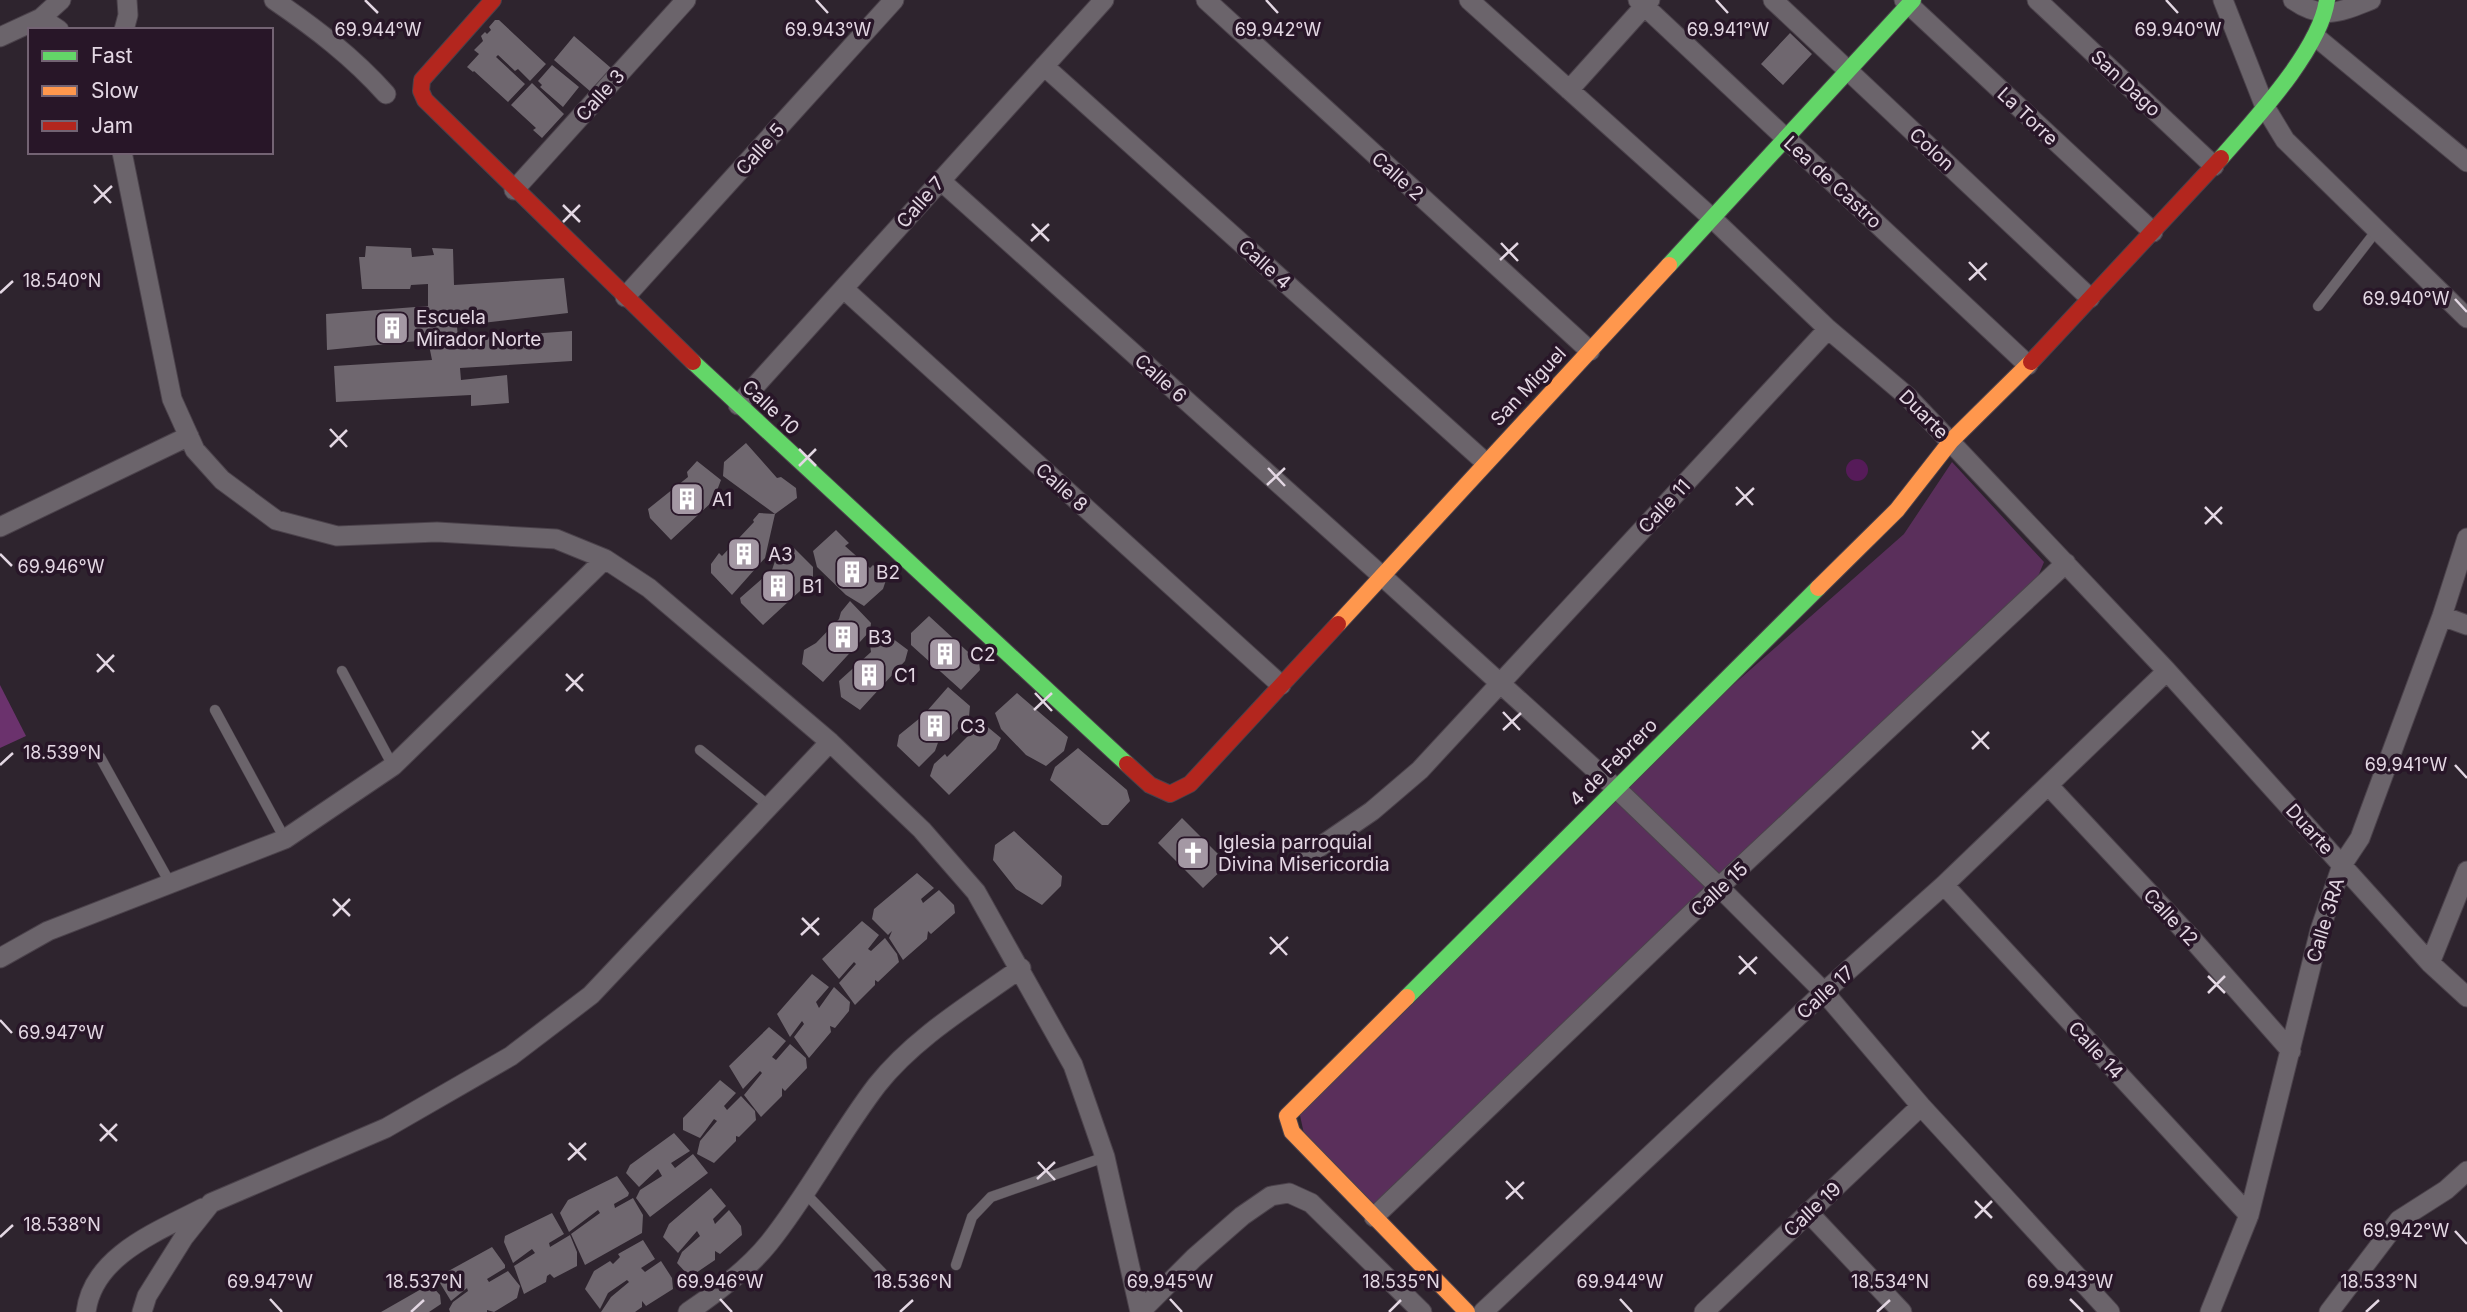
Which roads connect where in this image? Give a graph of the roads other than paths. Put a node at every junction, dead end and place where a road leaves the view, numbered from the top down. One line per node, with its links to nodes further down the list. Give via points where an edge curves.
1 (61, 0): 18 (street)
2 (127, 0): 20 (street)
3 (274, 0): 26 (street, via 338,46)
4 (493, 0): 33 (street, Calle 10, via 422,80 421,91)
5 (686, 0): 33 (street, Calle 3)
6 (894, 0): 38 (street, Calle 5)
7 (1104, 0): 23 (street, Calle 7)
8 (1206, 0): 43 (street, Calle 2)
9 (1469, 0): 25 (street, Duarte)
10 (1773, 0): 24 (street, Colon)
11 (2036, 0): 31 (street, San Dago)
12 (2223, 0): 27 (street)
13 (2293, 0): 17 (street)
14 (2371, 0): 17 (street, via 2340,12)
15 (1644, 2): 25 (street); 28 (street, Lea de Castro)
16 (1909, 2): 24 (street, San Miguel); 36 (street, La Torre)
17 (2326, 7): 22 (street, 4 de Febrero)
18 (41, 18): 19 (street); 21 (street)
19 (56, 28)
20 (125, 28)
21 (0, 37)
22 (2316, 37): 27 (street, 4 de Febrero); 30 (street)
23 (1044, 66): 32 (street, Calle 7); 48 (street, Calle 4)
24 (1848, 71): 28 (street, San Miguel); 39 (street, Colon)
25 (1569, 90): 34 (street, Duarte)
26 (386, 94)
27 (2265, 107): 31 (street, 4 de Febrero); 35 (street, via 2285,141)
28 (1786, 138): 34 (street, San Miguel); 44 (street, Lea de Castro)
29 (122, 154): 46 (street, via 172,399)
30 (2467, 162)
31 (2214, 166): 36 (street, 4 de Febrero)
32 (940, 180): 37 (street, Calle 7); 53 (street, Calle 6)
33 (514, 190): 38 (street, Calle 10)
34 (1712, 218): 42 (street, Duarte); 43 (street, San Miguel)
35 (2377, 230): 40 (lane); 41 (street)
36 (2152, 232): 39 (street, 4 de Febrero)
37 (844, 289): 45 (street, Calle 7); 59 (street, Calle 8)
38 (625, 297): 45 (street, Calle 10)
39 (2090, 299): 44 (street, 4 de Febrero)
40 (2318, 306)
41 (2467, 318)
42 (1828, 329): 47 (street, Duarte, via 1909,397); 58 (street, Calle 11)
43 (1590, 351): 48 (street, San Miguel)
44 (2028, 365): 47 (street, 4 de Febrero)
45 (738, 405): 67 (street, Calle 10, via 1150,785)
46 (189, 436): 49 (street); 51 (street, via 195,450 222,480 276,520 337,536 437,532 556,539)
47 (1951, 442): 52 (street, Duarte); 66 (street, 4 de Febrero, via 1898,510)
48 (1485, 462): 53 (street, San Miguel)
49 (0, 527)
50 (2467, 538): 54 (street, Calle 3RA)
51 (605, 558): 61 (street, via 649,588); 64 (street)
52 (2066, 563): 57 (street, Duarte); 75 (street, Calle 15)
53 (1382, 576): 58 (street, Calle 6); 59 (street, San Miguel)
54 (2441, 616): 55 (street); 71 (street, Calle 3RA, via 2360,838)
55 (2467, 625)
56 (342, 671): 64 (lane)
57 (2167, 671): 65 (street, Calle 17); 71 (street, Duarte)
58 (1500, 684): 66 (street, Calle 6); 70 (street, Calle 11, via 1420,770 1372,811)
59 (1281, 685): 67 (street, San Miguel, via 1190,784)
60 (215, 710): 69 (lane)
61 (830, 741): 68 (street); 78 (street, via 922,830 976,892)
62 (700, 750): 68 (lane)
63 (100, 757): 73 (lane)
64 (393, 766): 69 (street)
65 (2049, 786): 74 (street, Calle 17); 81 (street, Calle 12)
66 (1615, 789): 75 (street, Calle 6); 89 (street, 4 de Febrero, via 1287,1116 1292,1132)
67 (1170, 794)
68 (769, 806): 86 (street, via 591,995 511,1056 386,1128)
69 (285, 838): 73 (street)
70 (1305, 856)
71 (2342, 865): 77 (street, Duarte); 81 (street, Calle 3RA, via 2320,930)
72 (2467, 871): 77 (street)
73 (170, 883): 76 (street, via 48,931)
74 (1944, 885): 79 (street, Calle 17); 88 (street, Calle 14)
75 (1719, 887): 79 (street, Calle 6); 89 (street, Calle 15)
76 (0, 958)
77 (2430, 963): 80 (street, Duarte)
78 (1021, 968): 83 (street, via 1073,1065); 85 (street, via 914,1046 877,1085)
79 (1824, 992): 82 (street, Calle 6); 98 (street, Calle 17)
80 (2467, 997)
81 (2291, 1051): 88 (street, Calle 3RA)
82 (1921, 1106): 87 (street, Calle 19); 101 (street, Calle 6)
83 (1105, 1157): 90 (lane, via 991,1197 972,1217); 95 (street)
84 (2467, 1171): 103 (street, via 2399,1220)
85 (806, 1194): 91 (lane); 94 (street, via 767,1246 712,1297)
86 (211, 1203): 92 (street, via 128,1249 107,1267 93,1287); 93 (street, via 184,1237)
87 (1808, 1212): 99 (street, Calle 19); 100 (street)
88 (2249, 1215): 102 (street, Calle 3RA)
89 (1374, 1217): 97 (street)
90 (956, 1265)
91 (888, 1279)
92 (86, 1312)
93 (142, 1312)
94 (688, 1312)
95 (1140, 1312): 96 (street, via 1242,1216 1271,1196 1289,1193 1311,1203)
96 (1422, 1312)
97 (1466, 1312)
98 (1483, 1312)
99 (1704, 1312)
100 (1902, 1312)
101 (2110, 1312)
102 (2210, 1312)
103 (2329, 1312)

